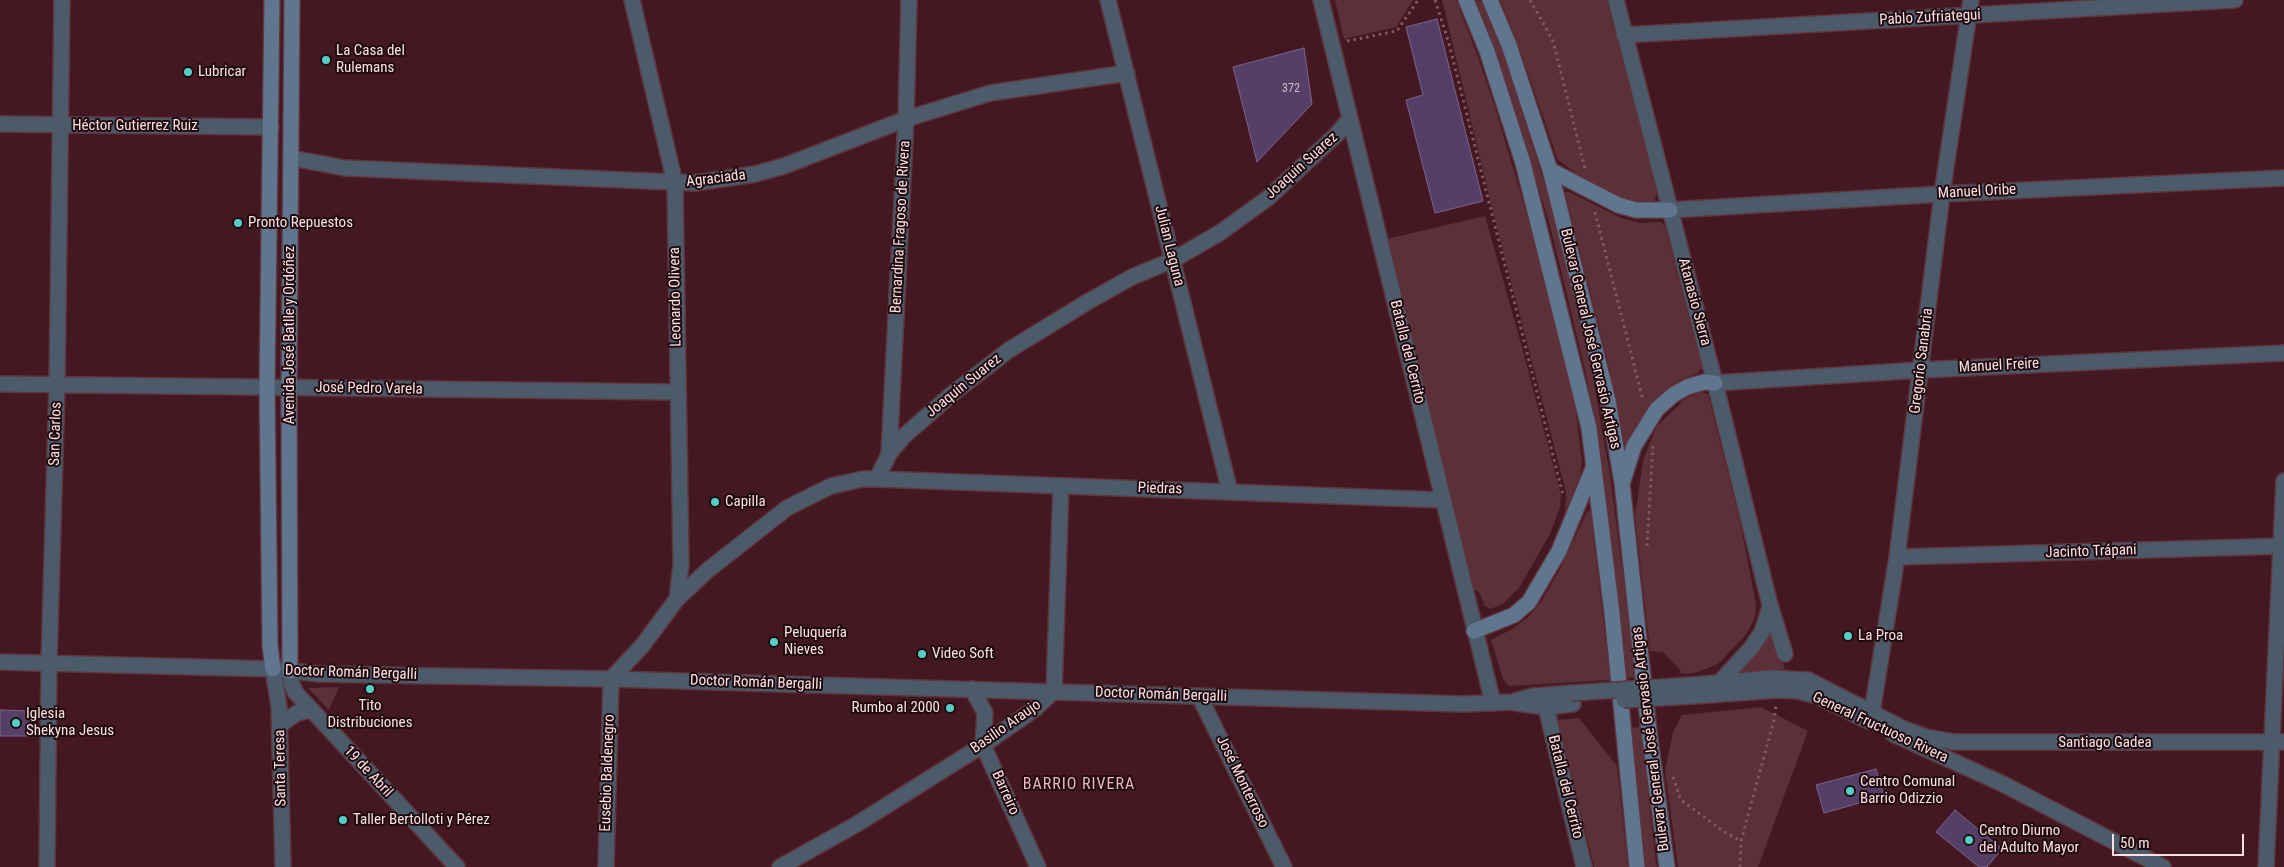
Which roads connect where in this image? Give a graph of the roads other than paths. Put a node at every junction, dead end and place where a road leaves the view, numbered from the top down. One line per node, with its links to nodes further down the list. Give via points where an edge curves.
1 (62, 0): 19 (street, San Carlos)
2 (272, 0): 20 (main road, Avenida José Batlle y Ordóñez)
3 (292, 0): 21 (main road, Avenida José Batlle y Ordóñez)
4 (632, 0): 24 (street, Leonardo Olivera)
5 (909, 0): 16 (street, Bernardina Fragoso de Rivera)
6 (1108, 0): 15 (street, Julian Laguna)
7 (1321, 0): 17 (street, Batalla del Cerrito)
8 (1466, 0): 37 (main road, Bulevar General José Gervasio Artigas, via 1487,51 1523,163 1587,418)
9 (1490, 0): 22 (main road, Bulevar General José Gervasio Artigas, via 1509,45)
10 (1616, 0): 14 (street, Atanasio Sierra)
11 (1971, 0): 13 (street, Gregorio Sanabria)
12 (2235, 0): 13 (street, Pablo Zufriategui)
13 (1969, 15): 14 (street, Pablo Zufriategui); 25 (street, Gregorio Sanabria)
14 (1624, 35): 26 (street, Atanasio Sierra)
15 (1127, 73): 16 (street, Agraciada, via 990,92); 27 (street, Julian Laguna)
16 (906, 119): 24 (street, Agraciada, via 784,166 726,180); 36 (street, Bernardina Fragoso de Rivera)
17 (1350, 120): 27 (street, Joaquin Suarez, via 1268,198 1221,232); 43 (street, Batalla del Cerrito)
18 (0, 124): 19 (street, Héctor Gutierrez Ruiz)
19 (60, 125): 20 (street, Héctor Gutierrez Ruiz); 32 (street, San Carlos)
20 (271, 127): 33 (main road, Avenida José Batlle y Ordóñez)
21 (291, 158): 24 (street, Agraciada, via 345,168); 34 (main road, Avenida José Batlle y Ordóñez)
22 (1550, 170): 26 (main road, via 1618,205 1636,210); 40 (main road, Bulevar General José Gervasio Artigas, via 1608,400)
23 (2284, 178): 25 (street, Manuel Oribe)
24 (675, 183): 35 (street, Leonardo Olivera)
25 (1942, 194): 26 (street, Manuel Oribe); 29 (street, Gregorio Sanabria)
26 (1670, 210): 30 (street, Atanasio Sierra)
27 (1173, 260): 36 (street, Joaquin Suarez, via 1132,277 1009,350 952,394 904,436); 42 (street, Julian Laguna)
28 (2284, 353): 29 (street, Manuel Freire)
29 (1921, 370): 30 (street, Manuel Freire); 45 (street, Gregorio Sanabria)
30 (1715, 383): 40 (main road, via 1687,386 1657,409 1634,446); 47 (street, Atanasio Sierra)
31 (0, 384): 32 (street, José Pedro Varela)
32 (57, 384): 33 (street, José Pedro Varela); 51 (street, San Carlos)
33 (267, 387): 34 (street, José Pedro Varela); 52 (main road, Avenida José Batlle y Ordóñez)
34 (289, 388): 35 (street, José Pedro Varela); 53 (main road, Avenida José Batlle y Ordóñez)
35 (677, 392): 46 (street, Leonardo Olivera, via 681,564)
36 (890, 454): 38 (street, Joaquin Suarez)
37 (1594, 464): 48 (main road, via 1559,551 1529,602 1514,615); 78 (main road, Bulevar General José Gervasio Artigas)
38 (877, 479): 41 (street, Piedras); 46 (street, via 831,486 787,508)
39 (2284, 481): 44 (street)
40 (1622, 483): 79 (main road, Bulevar General José Gervasio Artigas)
41 (1061, 486): 42 (street, Piedras); 57 (street, Basilio Araujo)
42 (1230, 492): 43 (street, Piedras)
43 (1443, 500): 48 (street, Batalla del Cerrito)
44 (2283, 546): 45 (street, Jacinto Trápani); 68 (street)
45 (1898, 557): 65 (street, Gregorio Sanabria)
46 (677, 599): 54 (street, via 642,646)
47 (1770, 605): 49 (street, Atanasio Sierra); 55 (street, via 1762,632)
48 (1474, 630): 62 (street, Batalla del Cerrito)
49 (1785, 654)
50 (0, 662): 51 (street, Doctor Román Bergalli)
51 (49, 663): 52 (street, Doctor Román Bergalli); 70 (street, San Carlos)
52 (273, 669): 53 (street, Doctor Román Bergalli); 66 (street, Santa Teresa)
53 (290, 671): 54 (street, Doctor Román Bergalli); 64 (street, 19 de Abril, via 296,693)
54 (611, 679): 56 (street, Doctor Román Bergalli); 73 (street, Eusebio Baldenegro)
55 (1719, 683): 58 (street, General Fructuoso Rivera); 65 (street, General Fructuoso Rivera, via 1800,678 1824,687)
56 (972, 689): 57 (street, Doctor Román Bergalli); 69 (street, Barreiro, via 985,713)
57 (1054, 691): 59 (street, Doctor Román Bergalli); 69 (street, Basilio Araujo, via 1036,708)
58 (1693, 691): 60 (street, Doctor Román Bergalli, bridge); 65 (street, General Fructuoso Rivera, via 1799,692)
59 (1200, 696): 62 (street, Doctor Román Bergalli); 76 (street, José Monterroso)
60 (1572, 698): 61 (street, Doctor Román Bergalli, via 1533,696); 63 (street, Doctor Román Bergalli)
61 (1512, 702): 62 (street, Doctor Román Bergalli); 63 (street, Doctor Román Bergalli)
62 (1493, 704)
63 (1546, 707): 77 (street, Batalla del Cerrito)
64 (310, 710): 66 (street, via 297,713); 72 (street, 19 de Abril)
65 (1869, 716): 67 (street, General Fructuoso Rivera); 80 (street, General Fructuoso Rivera)
66 (280, 725): 71 (street, Santa Teresa)
67 (1926, 737): 68 (street, Santiago Gadea, via 1984,743)
68 (2278, 742): 81 (street)
69 (983, 745): 74 (street, Basilio Araujo, via 857,824); 75 (street, Barreiro)
70 (47, 867)
71 (283, 867)
72 (457, 867)
73 (606, 867)
74 (780, 867)
75 (1038, 867)
76 (1284, 867)
77 (1584, 867)
78 (1637, 867)
79 (1667, 867)
80 (2163, 867)
81 (2266, 867)

